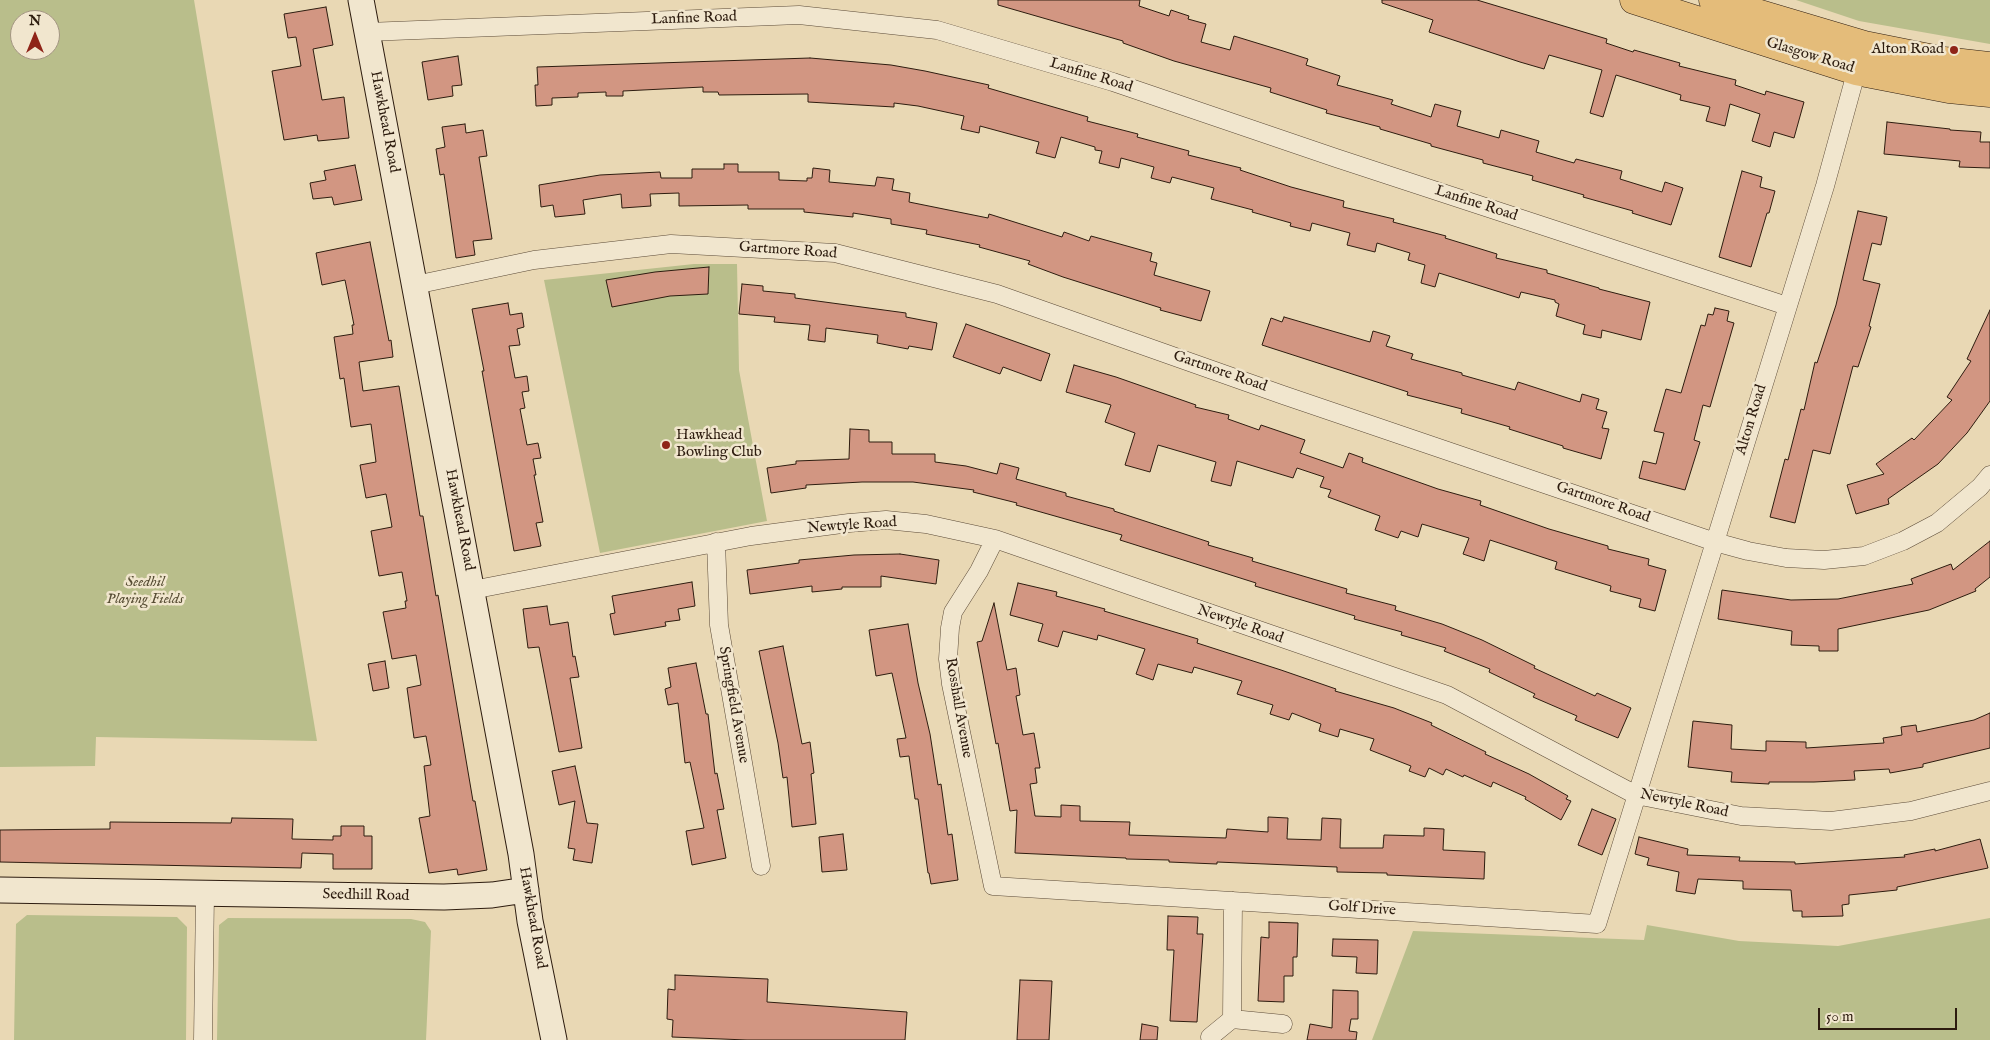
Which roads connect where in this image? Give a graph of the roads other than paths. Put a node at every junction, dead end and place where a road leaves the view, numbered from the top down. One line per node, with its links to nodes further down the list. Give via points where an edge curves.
1 (361, 0): 4 (street, Hawkhead Road)
2 (1634, 0): 7 (main road, Glasgow Road)
3 (1713, 0): 5 (main road, Glasgow Road)
4 (367, 32): 9 (street, Hawkhead Road); 10 (street, Lanfine Road, via 799,15 936,30 1113,82)
5 (1864, 45): 6 (main road, Glasgow Road, via 1944,61); 7 (street, Alton Road)
6 (1990, 66)
7 (1856, 71): 8 (main road, Glasgow Road, via 1949,89); 10 (street, Alton Road, via 1825,186)
8 (1990, 93)
9 (415, 285): 14 (street, Gartmore Road, via 534,260 671,244 835,253 997,294); 15 (street, Hawkhead Road)
10 (1787, 306): 14 (street, Alton Road)
11 (1990, 475): 14 (street, Gartmore Road, via 1937,523 1904,541 1864,556 1824,560 1786,558)
12 (995, 539): 13 (street, Newtyle Road, via 926,524 886,520); 17 (street, Newtyle Road, via 1447,695); 19 (street, Rosshall Avenue, via 953,612 948,659)
13 (716, 542): 15 (street, Newtyle Road); 18 (street, Springfield Avenue, via 719,625)
14 (1715, 542): 17 (street, Alton Road)
15 (472, 590): 21 (street, Hawkhead Road)
16 (1990, 791): 17 (street, Newtyle Road, via 1911,811 1831,821 1741,816)
17 (1636, 795): 23 (street, Golf Drive, via 1597,924)
18 (761, 866)
19 (993, 886): 23 (street, Golf Drive)
20 (0, 890): 22 (street, Seedhill Road)
21 (526, 890): 22 (street, Seedhill Road, via 444,897); 28 (street, Hawkhead Road)
22 (205, 894): 27 (street)
23 (1232, 901): 24 (street)
24 (1232, 1019): 25 (street); 26 (street)
25 (1283, 1024)
26 (1210, 1037)
27 (203, 1040)
28 (554, 1040)

